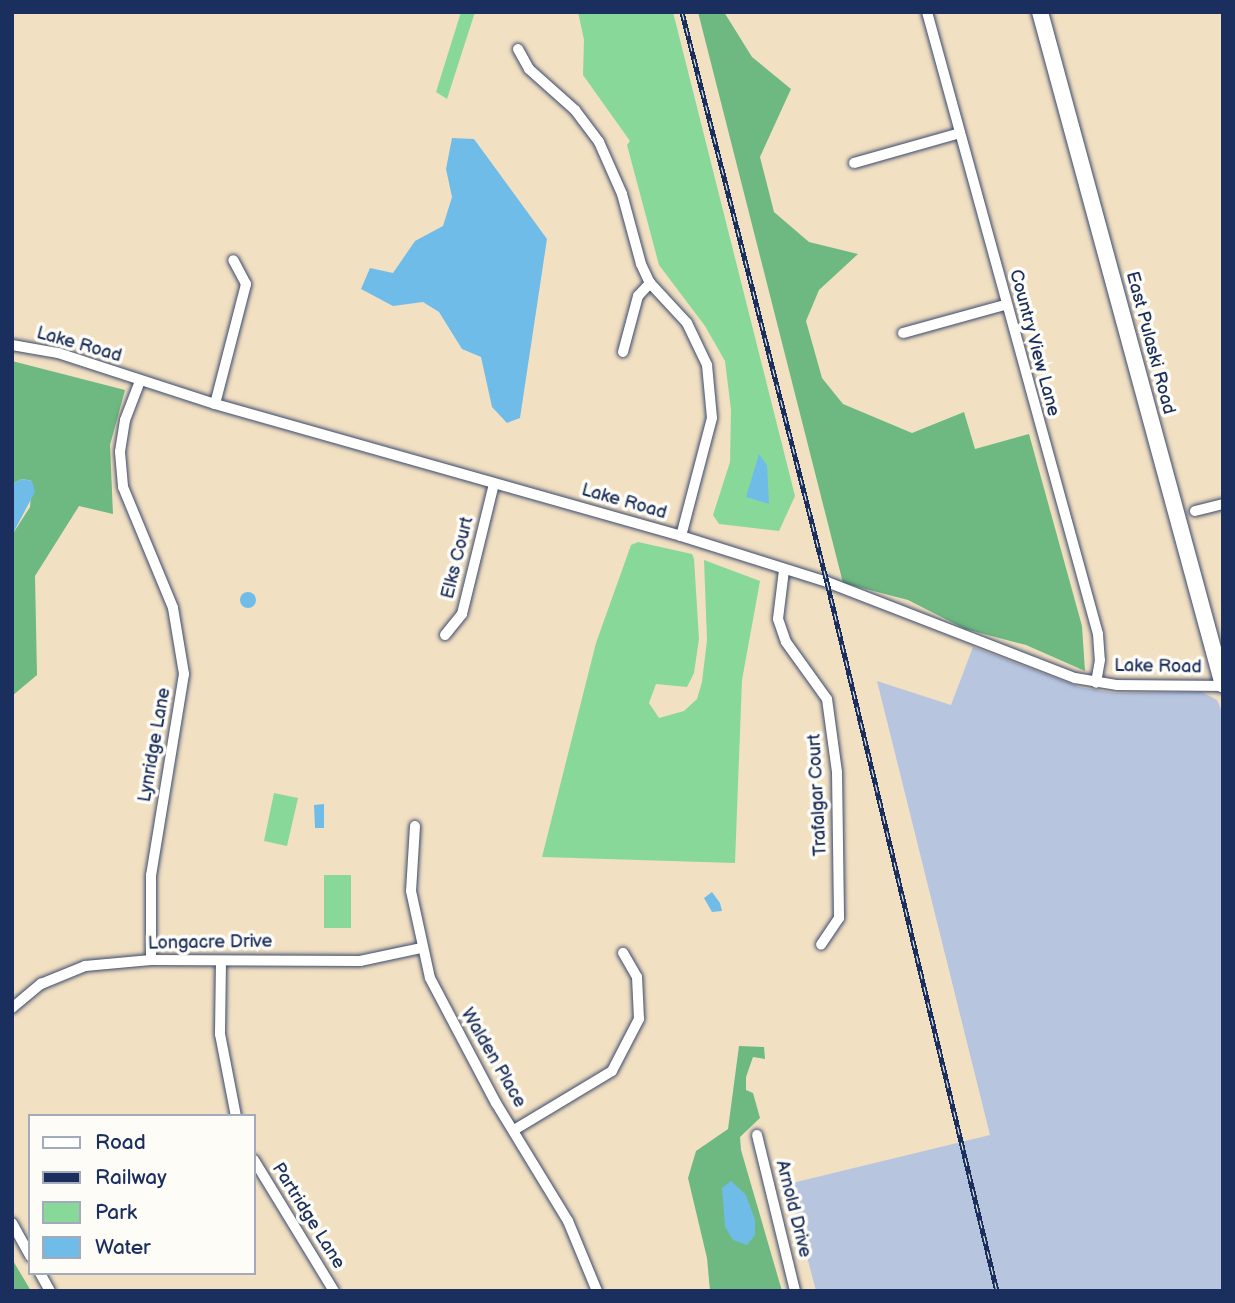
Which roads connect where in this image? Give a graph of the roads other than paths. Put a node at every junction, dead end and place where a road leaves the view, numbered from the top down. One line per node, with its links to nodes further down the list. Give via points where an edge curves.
1 (927, 12): 4 (street, Country View Lane)
2 (1040, 12): 21 (main road, East Pulaski Road)
3 (518, 49): 7 (street, via 529,69 575,110 609,160)
4 (960, 133): 5 (street); 8 (street, Country View Lane)
5 (855, 163)
6 (233, 260): 13 (street, via 246,284)
7 (650, 283): 11 (street, via 638,296); 17 (street, via 687,323 707,365 713,394 706,449)
8 (1005, 304): 9 (street); 20 (street, Country View Lane, via 1098,634)
9 (904, 333)
10 (12, 345): 12 (street, Lake Road, via 58,353)
11 (623, 352)
12 (140, 381): 13 (street, Lake Road); 26 (street, Lynridge Lane, via 125,420 120,452 124,487 173,608 184,674 151,875)
13 (215, 404): 14 (street, Lake Road)
14 (494, 484): 17 (street, Lake Road); 19 (street, Elks Court, via 462,614)
15 (1223, 504): 16 (street)
16 (1195, 510)
17 (681, 536): 18 (street, Lake Road)
18 (784, 570): 20 (street, Lake Road); 23 (street, Trafalgar Court, via 778,620 786,642 827,699 837,772 839,918)
19 (446, 635)
20 (1096, 683): 21 (street, Lake Road)
21 (1223, 685)
22 (415, 826): 24 (street, Walden Place, via 411,891)
23 (821, 945)
24 (421, 948): 27 (street, Longacre Drive, via 360,961); 30 (street, Walden Place, via 440,1000)
25 (623, 953): 30 (street, via 637,977 639,1019 612,1071)
26 (151, 960): 27 (street, Longacre Drive); 28 (street, Longacre Drive, via 116,961 62,973)
27 (221, 961): 29 (street, via 220,1034)
28 (13, 1005)
29 (236, 1114)
30 (514, 1130): 38 (street, Walden Place, via 568,1221)
31 (757, 1135): 39 (street, Arnold Drive)
32 (256, 1163): 37 (street, Partridge Lane)
33 (12, 1223): 34 (street)
34 (28, 1252)
35 (41, 1275): 36 (street)
36 (50, 1291)
37 (334, 1291)
38 (597, 1291)
39 (795, 1291)

